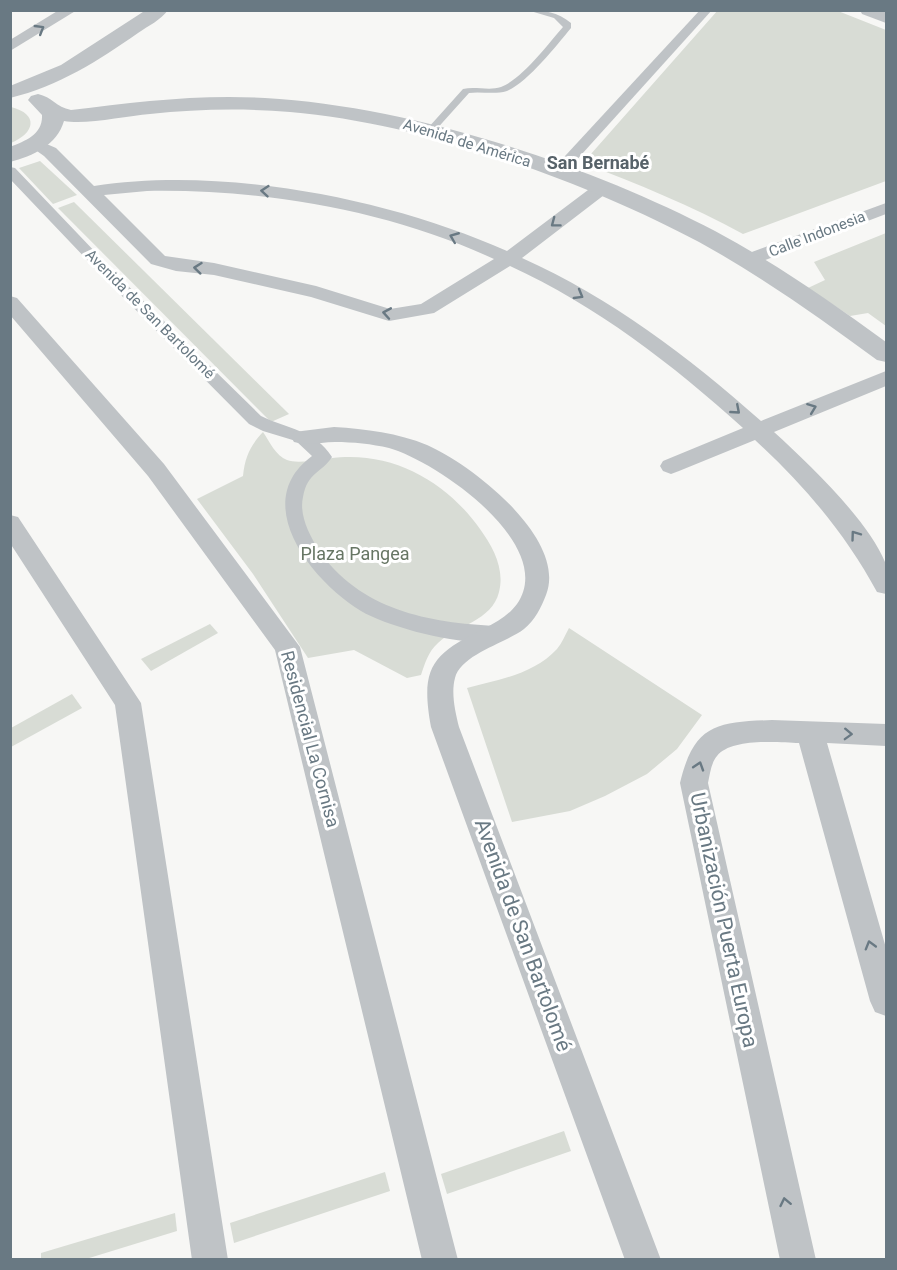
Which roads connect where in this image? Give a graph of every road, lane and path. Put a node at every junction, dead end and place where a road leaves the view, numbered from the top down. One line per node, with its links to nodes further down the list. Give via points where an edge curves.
1 (70, 10): 8 (street, one-way to 1)
2 (159, 10): 9 (street, via 62,73)
3 (179, 10): 10 (street, via 56,91)
4 (531, 10): 11 (lane, via 562,19 567,28 508,87 466,91)
5 (707, 10): 15 (street)
6 (869, 10): 7 (street)
7 (886, 17)
8 (10, 47)
9 (10, 93): 10 (street, via 27,96)
10 (56, 114): 11 (street, Avenida de América, via 238,104 291,106 386,119); 12 (street, via 50,131)
11 (431, 130): 15 (street, Avenida de América)
12 (36, 144): 13 (street); 17 (street)
13 (10, 155)
14 (10, 171): 25 (street, Avenida de San Bartolomé, via 255,420)
15 (558, 172): 16 (street, Avenida de América)
16 (602, 188): 19 (street, one-way to 19); 20 (street, Avenida de América, via 680,223)
17 (92, 192): 19 (street, one-way to 17, via 441,231 328,200 286,193 184,186 133,186); 19 (street, one-way to 17, via 427,309 389,315 316,292 158,260)
18 (886, 208): 20 (street, Calle Indonesia)
19 (508, 259): 24 (street, one-way to 24, via 626,323)
20 (748, 260): 22 (street, Avenida de América)
21 (10, 302): 34 (street, Residencial La Cornisa, via 156,470 287,647)
22 (886, 354)
23 (886, 378): 24 (street, one-way to 23)
24 (758, 429): 26 (street); 28 (street, one-way to 24, via 856,536 796,464)
25 (302, 437): 29 (street, Avenida de San Bartolomé, via 324,457 309,467 295,491 300,535 316,561 336,582 367,605 418,626); 29 (street, Avenida de San Bartolomé, via 369,436 404,445 437,458 470,480 495,504 530,549 536,567 536,590 530,606 518,621)
26 (671, 466)
27 (10, 523): 33 (street, via 128,703)
28 (886, 585)
29 (497, 634): 35 (street, Avenida de San Bartolomé, via 448,663 442,675 445,727)
30 (810, 733): 31 (street, Urbanización Puerta Europa, one-way to 31); 32 (street, one-way to 30); 36 (street, Urbanización Puerta Europa, one-way to 30, via 694,783 700,760 717,739 731,733)
31 (886, 735)
32 (886, 1001)
33 (210, 1260)
34 (440, 1260)
35 (644, 1260)
36 (798, 1260)

